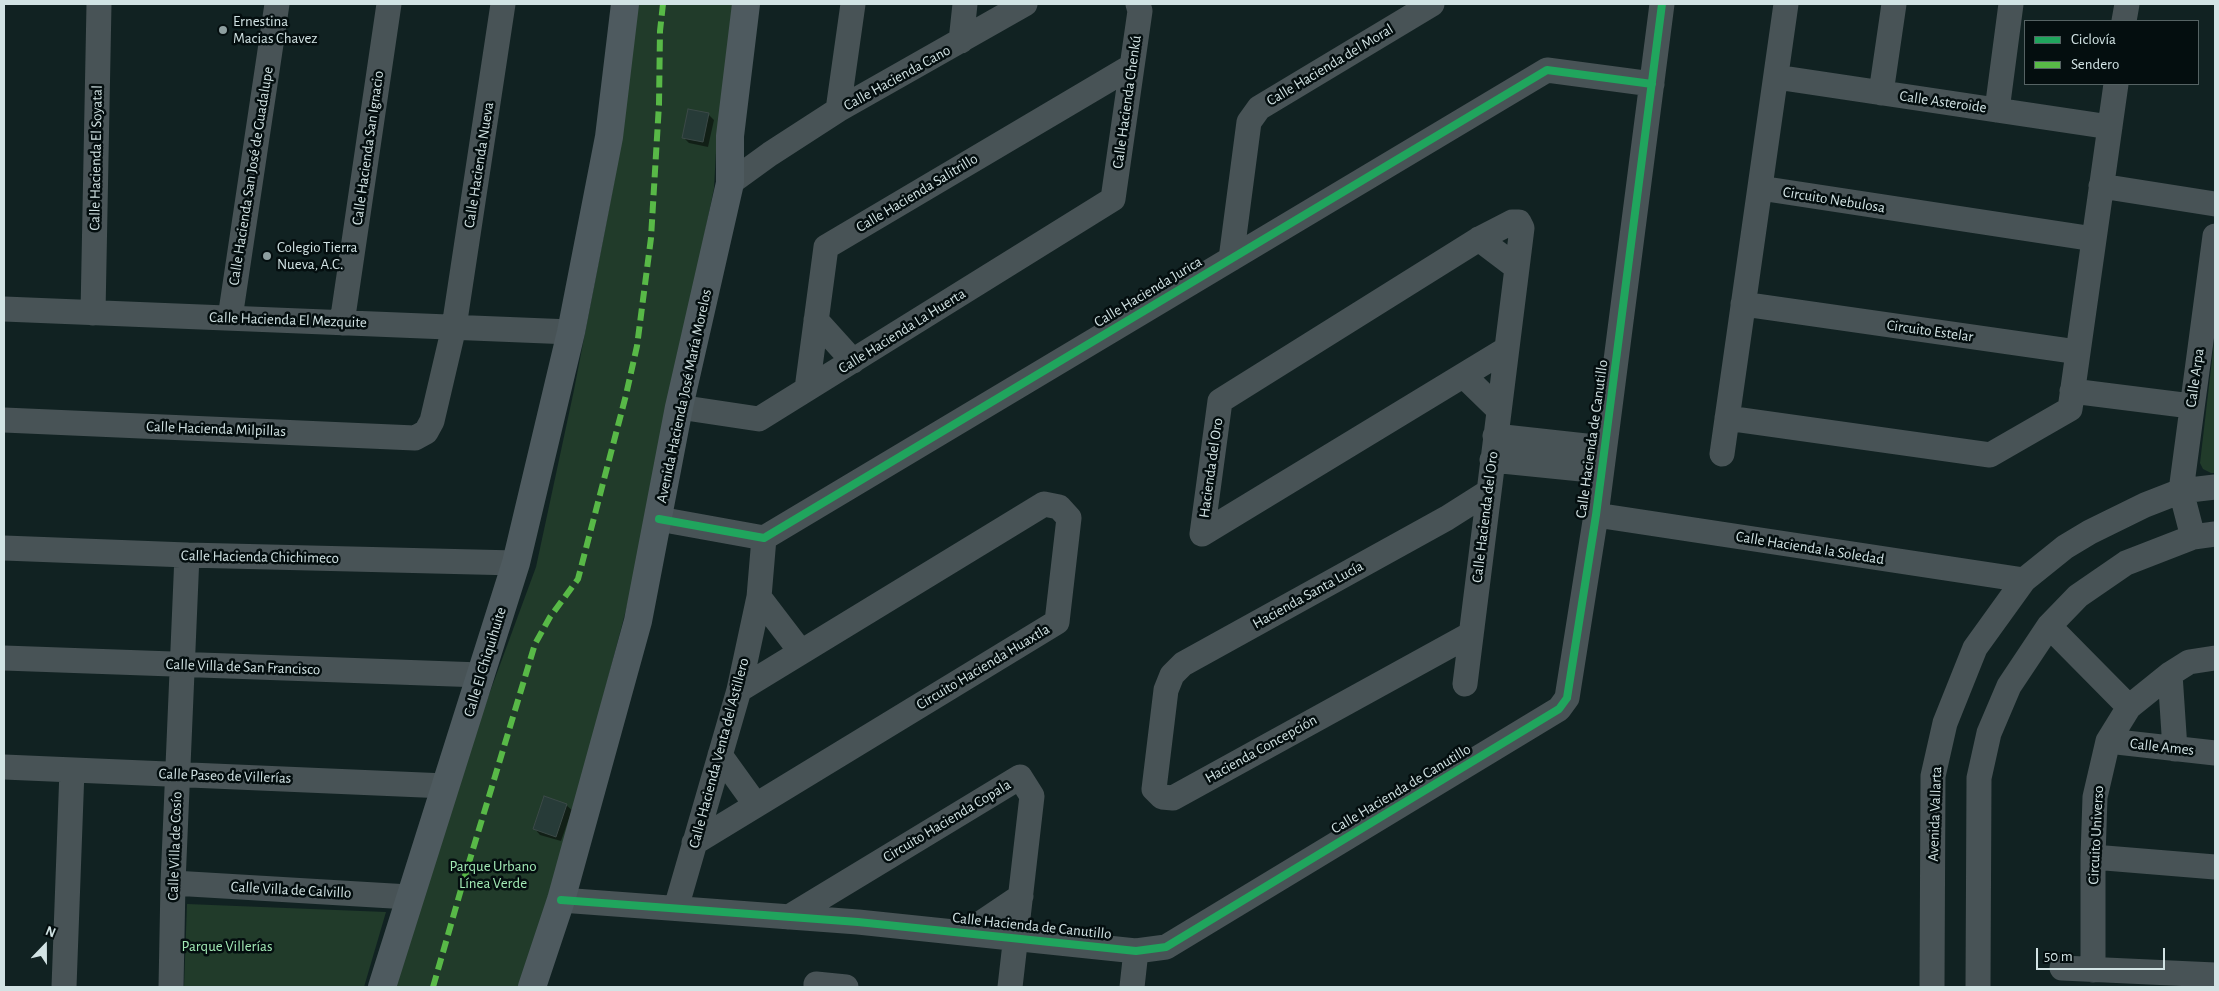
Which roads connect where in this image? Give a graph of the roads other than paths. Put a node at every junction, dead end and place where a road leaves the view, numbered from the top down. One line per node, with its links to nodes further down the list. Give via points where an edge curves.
1 (99, 4): 41 (street, Calle Hacienda El Soyatal)
2 (277, 4): 42 (street, Calle Hacienda San José de Guadalupe)
3 (389, 4): 44 (street, Calle Hacienda San Ignacio)
4 (503, 4): 45 (street, Calle Hacienda Nueva)
5 (625, 4): 46 (main road, via 609,137)
6 (746, 4): 27 (main road, Avenida Hacienda José María Morelos)
7 (853, 4): 24 (street)
8 (965, 4): 18 (street)
9 (1025, 4): 18 (street, Calle Hacienda Cano)
10 (1138, 4): 19 (street, Calle Hacienda Chenkú, via 1140,11)
11 (1432, 4): 37 (street, Calle Hacienda del Moral, via 1259,108 1249,122)
12 (1662, 4): 21 (street, Calle Hacienda de Canutillo)
13 (1786, 4): 20 (street)
14 (1894, 4): 23 (street)
15 (2011, 4): 25 (street)
16 (2127, 4): 17 (street)
17 (2124, 20)
18 (962, 41): 24 (street, Calle Hacienda Cano)
19 (1132, 66): 32 (street, Calle Hacienda Chenkú); 43 (street, Calle Hacienda Salitrillo, via 826,247)
20 (1776, 77): 23 (street, Calle Asteroide); 31 (street)
21 (1652, 84): 37 (street, Calle Hacienda Jurica, via 1547,70); 61 (street, Calle Hacienda de Canutillo)
22 (2116, 85): 26 (street)
23 (1882, 93): 25 (street, Calle Asteroide)
24 (838, 110): 28 (street, Calle Hacienda Cano)
25 (1997, 110): 26 (street, Calle Asteroide)
26 (2110, 127): 30 (street)
27 (730, 136): 28 (street, via 745,148); 29 (main road, Avenida Hacienda José María Morelos)
28 (770, 154): 29 (street, Calle Hacienda Cano)
29 (730, 182): 54 (main road, Avenida Hacienda José María Morelos)
30 (2101, 186): 33 (street); 35 (street)
31 (1760, 188): 35 (street, Circuito Nebulosa); 39 (street)
32 (1113, 199): 49 (street, Calle Hacienda La Huerta)
33 (2215, 204)
34 (1479, 239): 38 (street); 38 (street, Hacienda del Oro, via 1512,222 1519,222 1522,228); 50 (street, Hacienda del Oro, via 1220,401 1202,534)
35 (2094, 239): 48 (street)
36 (2215, 245): 53 (street, Calle Arpa)
37 (1231, 259): 69 (street, Calle Hacienda Jurica)
38 (1516, 267): 47 (street, Hacienda del Oro)
39 (1743, 304): 48 (street, Circuito Estelar); 56 (street)
40 (4, 309): 41 (street, Calle Hacienda El Mezquite)
41 (93, 313): 42 (street, Calle Hacienda El Mezquite)
42 (230, 318): 44 (street, Calle Hacienda El Mezquite)
43 (816, 320): 49 (street); 51 (street, Calle Hacienda Salitrillo)
44 (342, 323): 45 (street, Calle Hacienda El Mezquite)
45 (454, 327): 46 (street, Calle Hacienda El Mezquite); 58 (street, Calle Hacienda Nueva, via 432,422)
46 (571, 332): 73 (main road, Calle El Chiquihuite)
47 (1505, 350): 50 (street, Hacienda del Oro); 55 (street, Calle Hacienda del Oro)
48 (2078, 352): 52 (street)
49 (854, 361): 51 (street, Calle Hacienda La Huerta)
50 (1464, 376): 55 (street)
51 (807, 389): 54 (street, Calle Hacienda La Huerta, via 759,419)
52 (2072, 391): 53 (street); 56 (street, via 2070,409 1990,455)
53 (2191, 406): 63 (street, Calle Arpa)
54 (680, 407): 67 (main road, Avenida Hacienda José María Morelos)
55 (1498, 409): 59 (street, Calle Hacienda del Oro)
56 (1727, 418): 60 (street)
57 (4, 420): 58 (street, Calle Hacienda Milpillas, via 416,438)
58 (426, 432)
59 (1493, 448): 61 (street); 64 (street, Calle Hacienda del Oro)
60 (1722, 454)
61 (1603, 460): 65 (street, Calle Hacienda de Canutillo)
62 (2215, 487): 63 (street, Avenida Vallarta)
63 (2181, 491): 68 (street); 74 (street, Avenida Vallarta, via 2145,504 2090,532)
64 (1488, 492): 66 (street, Hacienda Santa Lucía); 70 (street, Calle Hacienda del Oro)
65 (1596, 515): 74 (street, Calle Hacienda la Soledad); 110 (street, Calle Hacienda de Canutillo, via 1567,698 1559,709 1166,947)
66 (1446, 518): 70 (street); 84 (street, Hacienda Santa Lucía, via 1182,664)
67 (659, 519): 69 (street); 104 (main road, Avenida Hacienda José María Morelos, via 638,621)
68 (2204, 535): 76 (street, via 2126,563 2078,596)
69 (764, 538): 75 (street, Calle Hacienda Venta del Astillero)
70 (1482, 543): 77 (street, Calle Hacienda del Oro)
71 (4, 548): 72 (street, Calle Hacienda Chichimeco)
72 (188, 556): 73 (street, Calle Hacienda Chichimeco); 81 (street, Calle Villa de Cosío)
73 (516, 563): 82 (main road, Calle El Chiquihuite)
74 (2024, 580): 122 (street, Avenida Vallarta, via 1975,648 1945,722 1933,776)
75 (759, 597): 78 (street); 86 (street, Calle Hacienda Venta del Astillero)
76 (2049, 626): 87 (street); 123 (street, via 2009,686 1989,733 1980,778)
77 (1471, 634): 84 (street, Hacienda Concepción, via 1173,798 1162,797 1154,789 1166,690); 85 (street, Calle Hacienda del Oro)
78 (801, 652): 86 (street, Circuito Hacienda Huaxtla); 96 (street, Circuito Hacienda Huaxtla, via 1044,504 1060,507 1069,518 1057,622)
79 (4, 658): 81 (street, Calle Villa de San Francisco)
80 (2215, 658): 83 (street, Circuito Universo, via 2190,662)
81 (184, 665): 82 (street, Calle Villa de San Francisco); 94 (street, Calle Villa de Cosío)
82 (481, 674): 95 (main road, Calle El Chiquihuite)
83 (2170, 674): 87 (street, Circuito Universo); 89 (street)
84 (1172, 675)
85 (1465, 684)
86 (739, 690): 91 (street, Calle Hacienda Venta del Astillero)
87 (2129, 707): 88 (street, Circuito Universo)
88 (2108, 741): 89 (street, Calle Ames); 98 (street, Circuito Universo, via 2095,797)
89 (2175, 749): 90 (street, Calle Ames)
90 (2215, 753)
91 (720, 755): 96 (street); 97 (street, Calle Hacienda Venta del Astillero)
92 (4, 767): 93 (street, Calle Paseo de Villerías)
93 (72, 770): 94 (street, Calle Paseo de Villerías); 114 (street)
94 (178, 774): 95 (street, Calle Paseo de Villerías); 101 (street, Calle Villa de Cosío)
95 (446, 786): 103 (main road, Calle El Chiquihuite)
96 (756, 805): 97 (street, Circuito Hacienda Huaxtla)
97 (694, 844): 105 (street, Calle Hacienda Venta del Astillero)
98 (2092, 857): 99 (street); 112 (street, Circuito Universo)
99 (2215, 867)
100 (846, 882): 102 (street, Circuito Hacienda Copala, via 1020,777 1032,796); 106 (street, Circuito Hacienda Copala); 107 (street)
101 (173, 883): 103 (street, Calle Villa de Calvillo); 115 (street, Calle Villa de Cosío)
102 (1021, 896): 108 (street); 109 (street, Circuito Hacienda Copala)
103 (409, 897): 116 (main road, Calle El Chiquihuite)
104 (561, 900): 105 (street, Calle Hacienda de Canutillo); 117 (main road, Avenida Hacienda José María Morelos)
105 (676, 908): 106 (street, Calle Hacienda de Canutillo)
106 (789, 917): 107 (street, Calle Hacienda de Canutillo)
107 (858, 922): 108 (street, Calle Hacienda de Canutillo)
108 (966, 933): 109 (street, Calle Hacienda de Canutillo)
109 (1016, 937): 110 (street, Calle Hacienda de Canutillo); 120 (street, Circuito Hacienda Copala)
110 (1136, 950): 121 (street)
111 (2062, 968): 112 (street)
112 (2093, 970): 113 (street)
113 (2215, 975)
114 (64, 987)
115 (171, 987)
116 (382, 987)
117 (532, 987)
118 (816, 987): 119 (street, via 816,984)
119 (846, 987)
120 (1010, 987)
121 (1132, 987)
122 (1932, 987)
123 (1978, 987)

